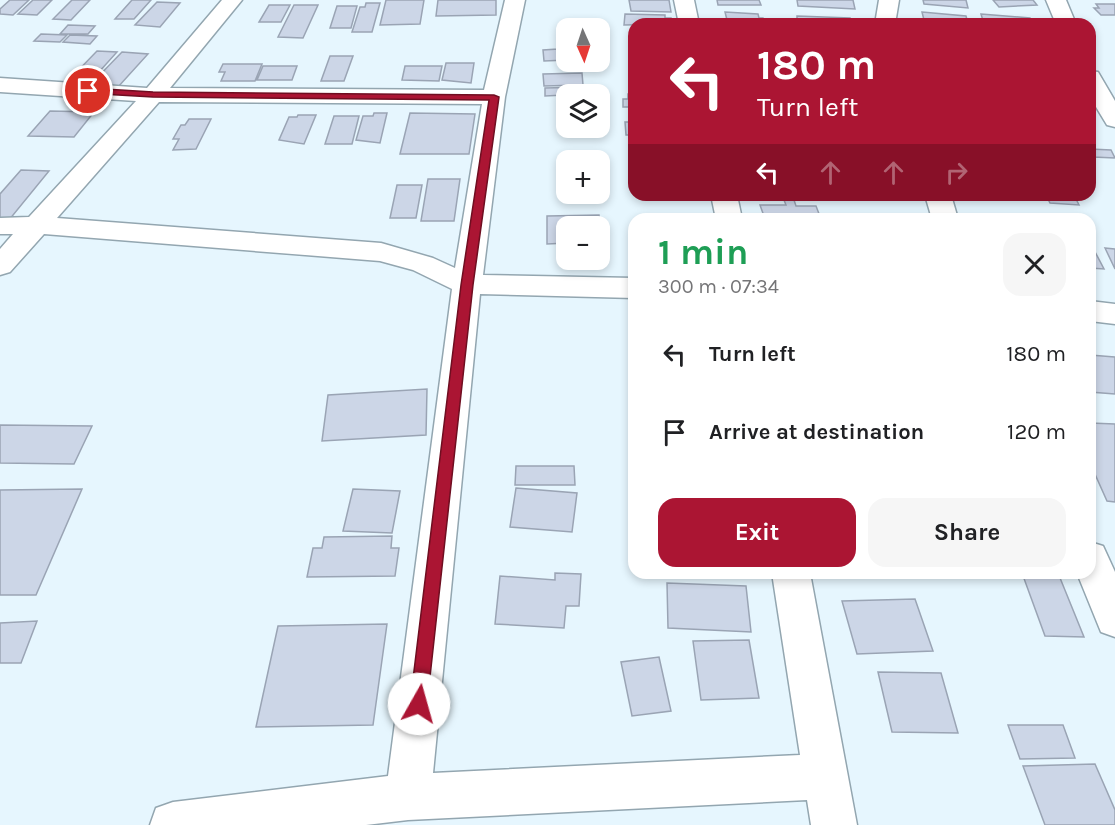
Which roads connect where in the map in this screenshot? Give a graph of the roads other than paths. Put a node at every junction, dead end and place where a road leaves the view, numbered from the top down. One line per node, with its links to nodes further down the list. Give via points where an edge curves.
1 (232, 0): 11 (street)
2 (515, 0): 12 (street)
3 (684, 0): 6 (street)
4 (889, 0): 7 (street)
5 (1056, 0): 8 (street)
6 (688, 18)
7 (886, 18)
8 (1064, 18)
9 (1096, 69): 13 (street)
10 (0, 85): 11 (street)
11 (153, 95): 12 (street); 14 (street)
12 (494, 97): 17 (street)
13 (1114, 119)
14 (36, 225): 15 (street); 16 (street); 17 (street, via 381,252 423,264)
15 (0, 226)
16 (0, 266)
17 (467, 285): 18 (street); 25 (street)
18 (628, 288)
19 (1096, 312): 20 (street)
20 (1115, 314)
21 (1096, 573): 23 (street)
22 (792, 579): 24 (street)
23 (1115, 619)
24 (825, 776): 25 (street); 27 (street)
25 (408, 797): 26 (street)
26 (173, 825)
27 (834, 825)

